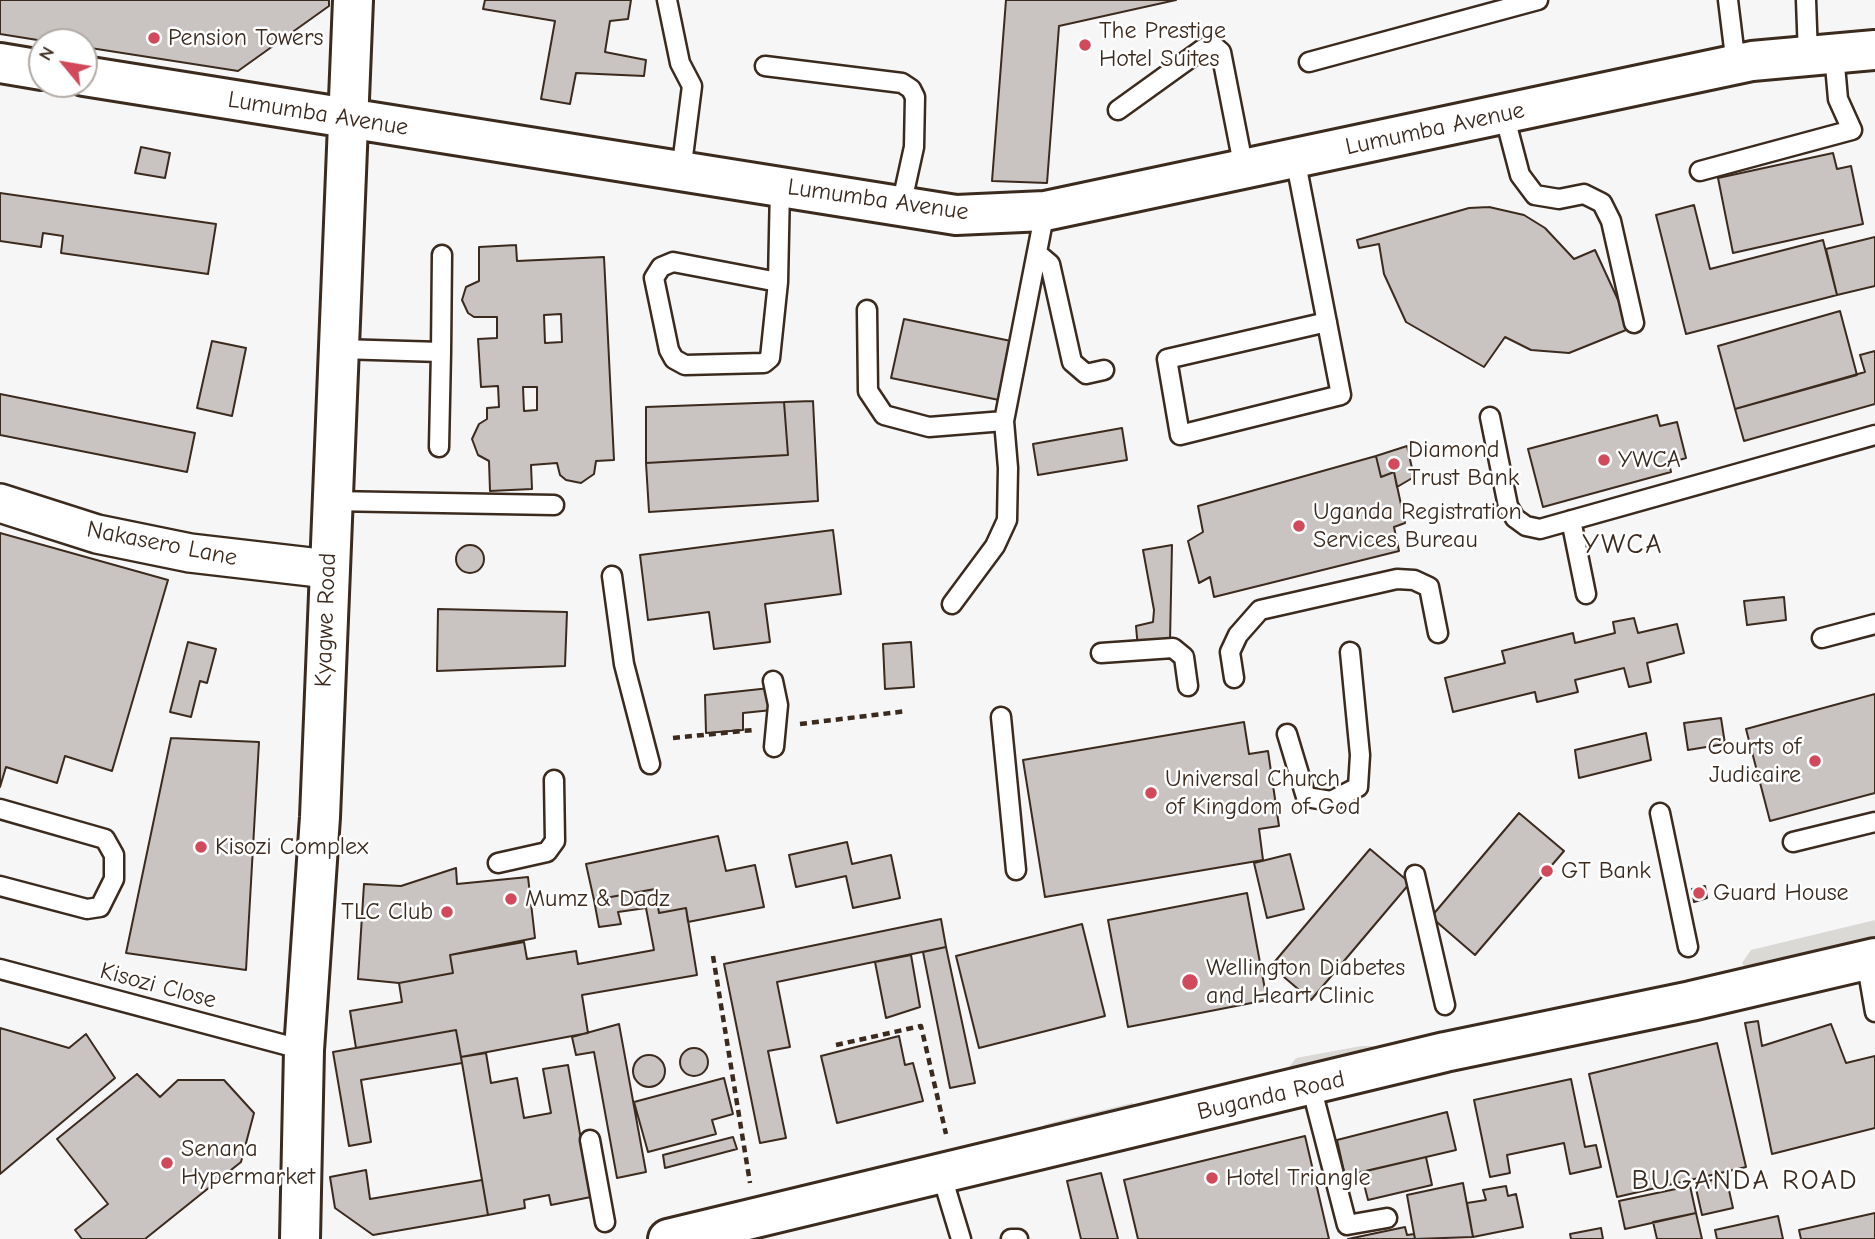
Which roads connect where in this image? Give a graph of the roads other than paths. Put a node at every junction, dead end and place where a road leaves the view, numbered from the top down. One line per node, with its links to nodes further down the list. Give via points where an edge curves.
1 (353, 0): 17 (main road, Kyagwe Road)
2 (667, 0): 21 (lane, via 680,63 692,86)
3 (1538, 0): 6 (lane)
4 (1728, 0): 11 (lane)
5 (1806, 0): 8 (lane)
6 (1488, 7): 9 (lane)
7 (1875, 50): 8 (main road, Lumumba Avenue)
8 (1821, 55): 11 (main road, Lumumba Avenue); 20 (lane, via 1852,130)
9 (1309, 62)
10 (0, 63): 13 (main road)
11 (1736, 65): 16 (main road, Lumumba Avenue)
12 (765, 66): 23 (lane, via 902,83 911,89 915,97 914,147)
13 (28, 68)
14 (98, 78): 17 (main road, Lumumba Avenue)
15 (1118, 110): 19 (lane, via 1200,51 1215,47 1221,52)
16 (1504, 114): 18 (main road, Lumumba Avenue); 30 (lane, via 1520,174 1535,195 1559,199 1584,194 1602,204 1611,221)
17 (350, 119): 21 (main road, Lumumba Avenue); 31 (main road, Kyagwe Road)
18 (1294, 158): 19 (main road, Lumumba Avenue); 29 (lane)
19 (1244, 169): 24 (main road, Lumumba Avenue)
20 (1700, 171)
21 (681, 172): 22 (main road, Lumumba Avenue)
22 (780, 187): 23 (main road, Lumumba Avenue); 27 (lane)
23 (901, 206): 24 (main road, Lumumba Avenue, via 956,215)
24 (1045, 211): 25 (lane)
25 (1037, 253): 33 (lane, via 1050,264 1072,362 1086,374); 35 (lane)
26 (442, 255): 32 (lane)
27 (778, 282): 27 (lane, via 770,358 764,363 685,365 674,359 654,278 661,267 673,262)
28 (867, 310): 35 (lane, via 868,391 884,415 929,426)
29 (1327, 322): 29 (lane, via 1341,395 1180,435 1167,359)
30 (1634, 323)
31 (338, 349): 32 (lane); 38 (main road, Kyagwe Road)
32 (441, 352): 37 (lane)
33 (1104, 370)
34 (1490, 417): 41 (lane, via 1508,506 1515,518 1541,529)
35 (1004, 421): 45 (lane, via 1007,520 995,546)
36 (1875, 435): 41 (lane)
37 (439, 447)
38 (331, 501): 40 (lane); 42 (main road, Kyagwe Road)
39 (0, 503): 42 (street, Nakasero Lane, via 97,534 176,551)
40 (554, 505)
41 (1571, 520): 44 (lane)
42 (328, 569): 72 (main road, Kyagwe Road, via 320,817)
43 (612, 576): 57 (lane, via 624,664)
44 (1586, 594)
45 (951, 604)
46 (1875, 624): 48 (lane)
47 (1438, 633): 51 (lane, via 1429,587 1397,579 1260,610 1230,652)
48 (1822, 638)
49 (1350, 652): 55 (lane, via 1360,755 1358,787 1331,801 1306,797)
50 (1101, 653): 53 (lane, via 1173,648 1184,657)
51 (1234, 678)
52 (773, 681): 56 (lane, via 778,705)
53 (1188, 686)
54 (1001, 717): 64 (lane)
55 (1287, 734)
56 (774, 747)
57 (650, 764)
58 (554, 780): 63 (lane, via 555,841 547,852)
59 (0, 809): 66 (lane, via 105,839 114,855 114,879 100,907 87,909)
60 (1660, 813): 67 (lane)
61 (1875, 822): 62 (lane)
62 (1793, 842)
63 (498, 863)
64 (1016, 870)
65 (1415, 875): 70 (lane)
66 (0, 886)
67 (1688, 947)
68 (1870, 959): 71 (lane); 73 (main road, Buganda Road)
69 (0, 969): 72 (lane, Kisozi Close)
70 (1445, 1005)
71 (1875, 1012)
72 (304, 1050): 78 (main road, Kyagwe Road)
73 (1311, 1086): 75 (main road, Buganda Road); 76 (lane, via 1348,1225)
74 (590, 1140): 77 (lane)
75 (941, 1173): 79 (main road, Buganda Road); 80 (lane)
76 (1387, 1218)
77 (605, 1222)
78 (300, 1239)
79 (668, 1239)
80 (961, 1239)
81 (1011, 1239): 82 (lane)
82 (1018, 1239)

